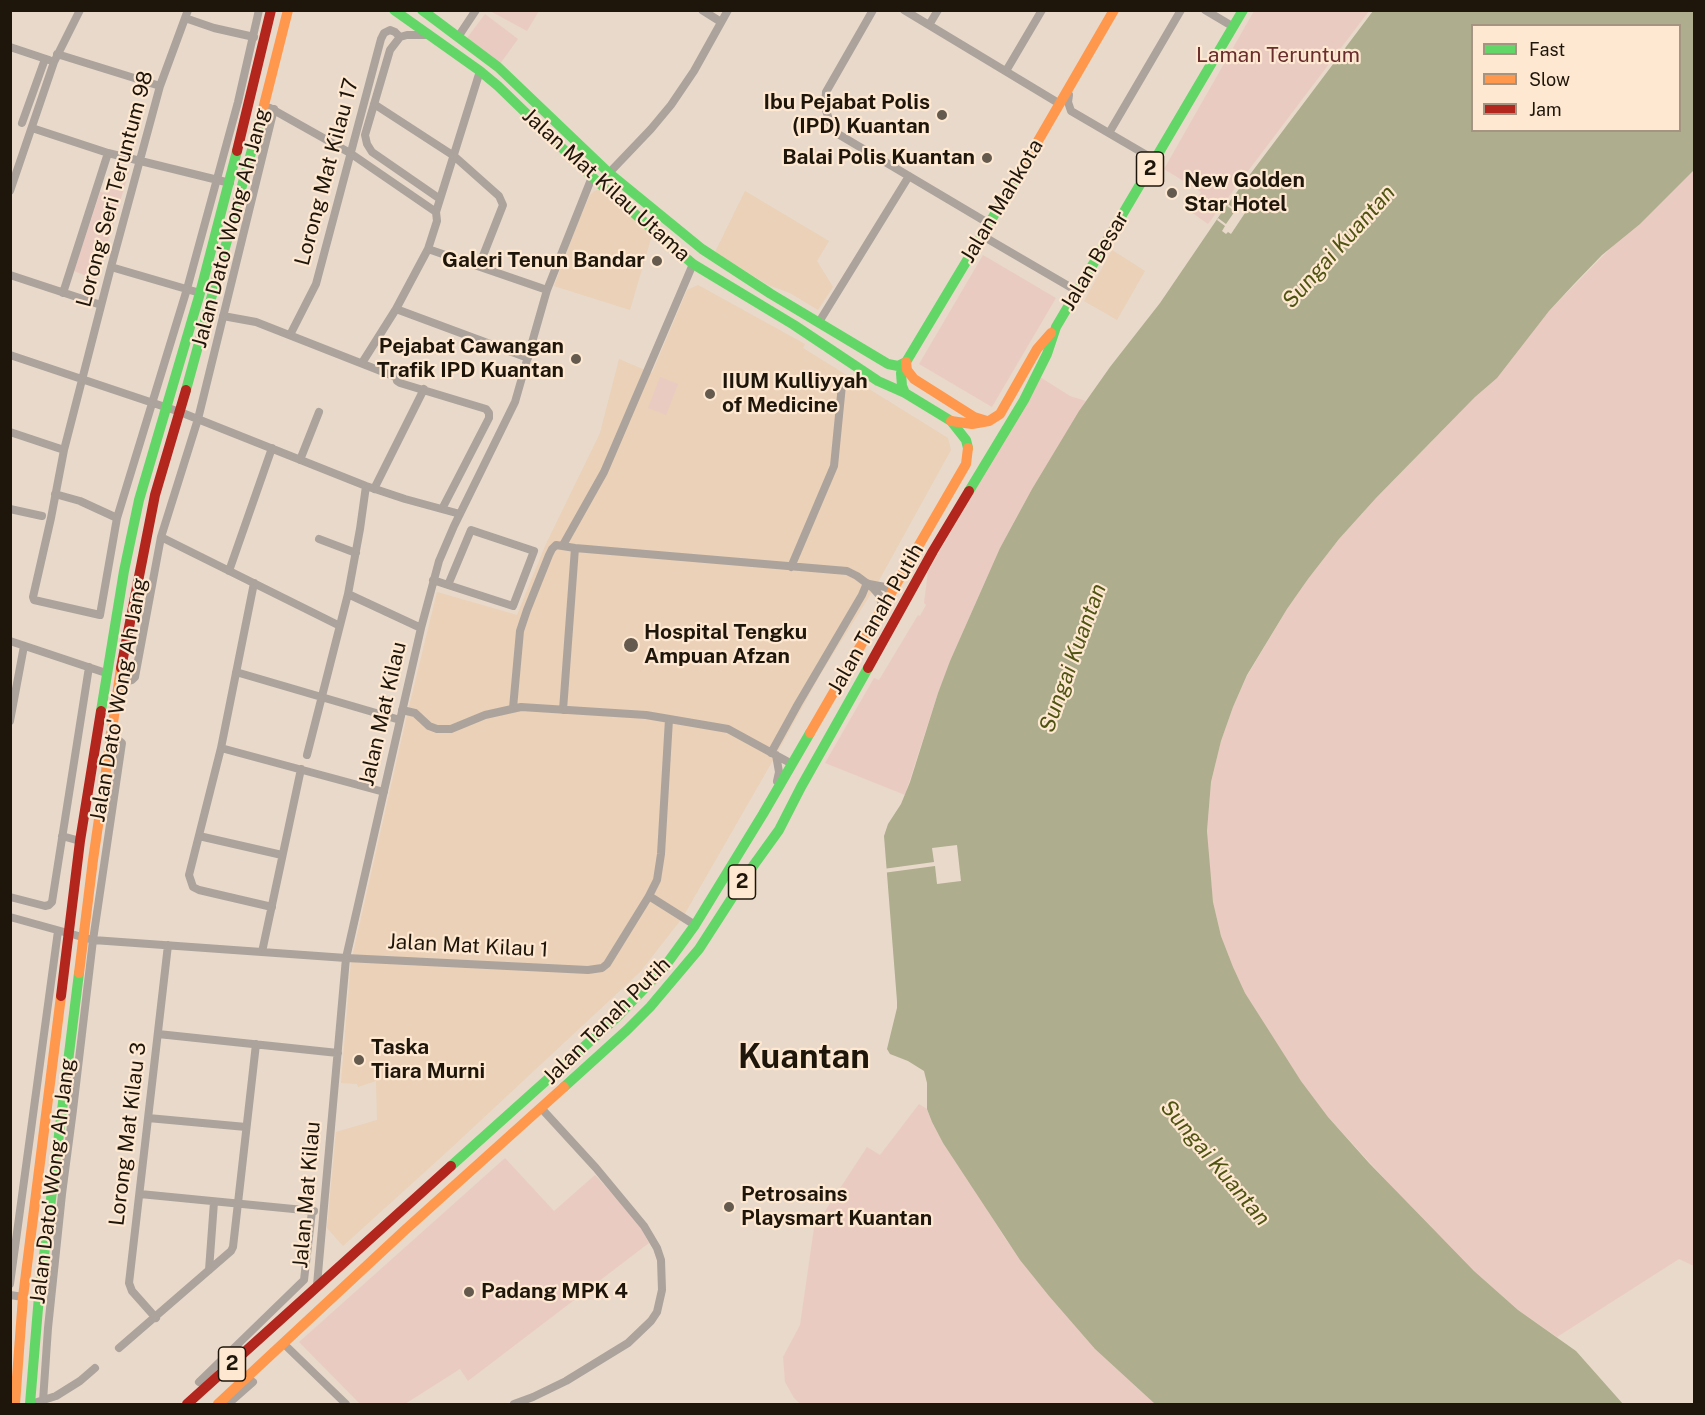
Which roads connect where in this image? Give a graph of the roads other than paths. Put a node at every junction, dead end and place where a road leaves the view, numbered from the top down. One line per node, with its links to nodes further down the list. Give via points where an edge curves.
1 (80, 10): 27 (street)
2 (259, 10): 23 (street)
3 (271, 10): 36 (main road, Jalan Dato' Wong Ah Jang)
4 (288, 10): 37 (main road, Jalan Dato' Wong Ah Jang)
5 (394, 10): 22 (main road, Jalan Mat Kilau Utama)
6 (422, 10): 25 (main road, Jalan Mat Kilau Utama)
7 (476, 10): 25 (street)
8 (702, 10): 19 (street)
9 (728, 10): 19 (street)
10 (873, 10): 47 (street, via 826,92 827,116 838,134)
11 (904, 10): 20 (street)
12 (938, 10): 20 (street)
13 (1042, 10): 30 (street)
14 (1114, 10): 32 (main road, Jalan Mahkota)
15 (1181, 10): 40 (street)
16 (1205, 10): 21 (street)
17 (1242, 10): 21 (main road, Jalan Besar / 2)
18 (187, 14): 23 (street, via 214,28); 31 (street, Lorong Seri Teruntum 98)
19 (722, 22): 46 (street, via 671,105)
20 (929, 25): 30 (street)
21 (1232, 26): 44 (main road, Jalan Besar / 2)
22 (429, 35): 24 (street); 29 (main road, Jalan Mat Kilau Utama)
23 (254, 37): 33 (street)
24 (400, 37): 34 (street, via 390,50); 42 (street, Lorong Mat Kilau 17, via 390,30 381,39)
25 (458, 37): 46 (main road, Jalan Mat Kilau Utama, via 498,67)
26 (10, 47): 28 (street)
27 (56, 58): 28 (street); 31 (street); 39 (street)
28 (45, 59): 38 (street)
29 (480, 71): 43 (street); 48 (main road, Jalan Mat Kilau Utama)
30 (1006, 71): 35 (street)
31 (160, 86): 45 (street, Lorong Seri Teruntum 98)
32 (1070, 87): 35 (main road, Jalan Mahkota); 40 (street, via 1071,111)
33 (238, 102): 36 (street); 49 (street)
34 (374, 104): 43 (street); 52 (street, via 365,135 372,152)
35 (1060, 104): 54 (main road, Jalan Mahkota)
36 (249, 105): 50 (main road, Jalan Dato' Wong Ah Jang)
37 (269, 107): 42 (street); 69 (street); 86 (main road, Jalan Dato' Wong Ah Jang)
38 (22, 123)
39 (32, 128): 41 (street); 51 (street)
40 (1109, 133): 44 (street)
41 (108, 153): 45 (street); 65 (street)
42 (350, 153): 53 (street); 73 (street, Lorong Mat Kilau 17, via 316,284)
43 (454, 156): 52 (street); 58 (street, via 499,196 503,205)
44 (1155, 160): 63 (main road, Jalan Besar / 2)
45 (139, 161): 49 (street); 59 (street, Lorong Seri Teruntum 98)
46 (609, 173): 68 (main road, Jalan Mat Kilau Utama, via 702,249)
47 (909, 176): 54 (street); 70 (street)
48 (592, 177): 57 (main road, Jalan Mat Kilau Utama); 62 (street, Jalan Mat Kilau)
49 (216, 180): 50 (street); 61 (street)
50 (230, 183): 64 (main road, Jalan Dato' Wong Ah Jang)
51 (11, 187)
52 (440, 199): 53 (street)
53 (436, 212): 56 (street)
54 (988, 223): 55 (main road, Jalan Mahkota)
55 (981, 235): 63 (street); 76 (main road, Jalan Mahkota)
56 (428, 249): 58 (street); 67 (street)
57 (693, 264): 71 (main road, Jalan Mat Kilau Utama); 106 (street, via 604,472)
58 (479, 266): 62 (street)
59 (111, 267): 61 (street); 66 (street, Lorong Seri Teruntum 98)
60 (10, 275): 65 (street)
61 (188, 289): 64 (street); 84 (street)
62 (547, 290): 75 (street, Jalan Mat Kilau)
63 (1077, 291): 72 (main road, Jalan Besar / 2)
64 (200, 292): 85 (main road, Jalan Dato' Wong Ah Jang)
65 (63, 293): 66 (street)
66 (101, 305): 79 (street, Lorong Seri Teruntum 98)
67 (396, 309): 75 (street); 77 (street)
68 (803, 313): 70 (main road, Jalan Mat Kilau Utama); 71 (main road, via 803,321)
69 (223, 316): 73 (street, via 256,322); 88 (street)
70 (819, 322): 78 (main road, Jalan Mat Kilau Utama)
71 (794, 325): 80 (main road, Jalan Mat Kilau Utama)
72 (1056, 327): 90 (main road, via 1037,349 1000,414); 94 (main road, Jalan Besar / 2, via 1042,365)
73 (290, 335): 77 (street)
74 (10, 355): 79 (street)
75 (528, 358): 101 (street, Jalan Mat Kilau, via 515,402)
76 (906, 362): 78 (main road, via 896,367); 83 (main road, Jalan Mahkota, via 901,374); 90 (main road, via 914,379 974,417)
77 (363, 363): 82 (street, via 396,377 400,383)
78 (888, 364): 80 (main road, via 888,375)
79 (82, 379): 84 (street); 93 (street, Lorong Seri Teruntum 98)
80 (878, 381): 83 (main road, Jalan Mat Kilau Utama)
81 (842, 385): 110 (street, via 834,466)
82 (424, 389): 97 (street); 100 (street, via 489,413)
83 (905, 393): 89 (main road, Jalan Mat Kilau Utama)
84 (153, 403): 85 (street); 103 (street)
85 (167, 408): 86 (street); 111 (main road, Jalan Dato' Wong Ah Jang, via 139,500)
86 (180, 412): 88 (street); 129 (main road, Jalan Dato' Wong Ah Jang, via 147,528)
87 (319, 412): 95 (street)
88 (198, 419): 92 (street); 104 (street)
89 (951, 421): 90 (main road); 118 (main road, Jalan Tanah Putih / 2, via 966,440 968,457)
90 (989, 421)
91 (10, 432): 93 (street)
92 (272, 448): 95 (street); 112 (street)
93 (64, 450): 98 (street, Lorong Seri Teruntum 98)
94 (992, 453): 117 (main road, Jalan Tanah Putih / 2)
95 (300, 460): 96 (street)
96 (366, 486): 97 (street); 108 (street)
97 (374, 489): 100 (street)
98 (55, 494): 103 (street); 109 (street, Lorong Seri Teruntum 98, via 33,599 100,615)
99 (10, 509): 102 (street)
100 (442, 509): 101 (street)
101 (460, 514): 113 (street, Jalan Mat Kilau)
102 (42, 516)
103 (117, 518): 109 (street)
104 (161, 537): 112 (street); 129 (street, via 135,676)
105 (319, 540): 108 (street)
106 (563, 545): 107 (street); 131 (street, via 552,549 520,631)
107 (575, 548): 110 (street); 133 (street)
108 (356, 553): 119 (street)
109 (109, 564): 111 (street)
110 (791, 567): 115 (street, via 847,571)
111 (124, 571): 128 (main road, Jalan Dato' Wong Ah Jang)
112 (229, 571): 114 (street)
113 (433, 580): 116 (street); 123 (street, Jalan Mat Kilau)
114 (254, 583): 122 (street); 127 (street)
115 (867, 583): 118 (street); 120 (street, via 880,596); 139 (street)
116 (448, 585): 116 (street, via 471,530 534,550 513,606)
117 (915, 585): 118 (main road); 121 (main road, Jalan Tanah Putih / 2)
118 (892, 592): 120 (main road, Jalan Tanah Putih / 2); 121 (main road)
119 (348, 594): 122 (street); 123 (street)
120 (882, 608): 141 (main road, Jalan Tanah Putih / 2)
121 (896, 620): 143 (main road, Jalan Tanah Putih / 2)
122 (339, 625): 130 (street)
123 (421, 628): 132 (street, Jalan Mat Kilau)
124 (10, 641): 125 (street)
125 (24, 646): 126 (street); 136 (street)
126 (89, 667): 128 (street); 149 (street)
127 (236, 672): 130 (street); 138 (street)
128 (106, 673): 151 (main road, Jalan Dato' Wong Ah Jang)
129 (118, 683): 137 (main road, Jalan Dato' Wong Ah Jang)
130 (320, 696): 135 (street); 140 (street)
131 (513, 708): 132 (street, via 451,729 429,726 415,713); 133 (street)
132 (402, 710): 135 (street, Jalan Mat Kilau)
133 (563, 710): 134 (street)
134 (669, 718): 139 (street, via 728,729); 155 (street, Jalan Mat Kilau 1, via 660,868)
135 (400, 720): 144 (street, Jalan Mat Kilau)
136 (10, 721)
137 (110, 733): 147 (main road, Jalan Dato' Wong Ah Jang); 148 (street, via 122,743)
138 (221, 748): 142 (street); 150 (street)
139 (774, 754): 141 (street); 145 (street, via 779,772)
140 (307, 755)
141 (792, 764): 145 (main road, Jalan Tanah Putih / 2)
142 (301, 769): 144 (street); 152 (street)
143 (801, 787): 146 (main road, via 795,780 788,783); 168 (main road, Jalan Tanah Putih / 2, via 779,830 685,967 627,1030)
144 (384, 792): 164 (street, Jalan Mat Kilau)
145 (772, 797): 146 (main road, Jalan Tanah Putih / 2)
146 (763, 814): 159 (main road, Jalan Tanah Putih / 2)
147 (98, 820): 148 (street); 153 (main road, Jalan Dato' Wong Ah Jang)
148 (111, 823): 154 (street)
149 (62, 836): 151 (street); 156 (street, via 52,902 45,906)
150 (199, 836): 152 (street); 157 (street, via 190,871 193,887)
151 (80, 840): 160 (main road, Jalan Dato' Wong Ah Jang)
152 (282, 855): 157 (street)
153 (93, 860): 154 (street); 161 (main road, Jalan Dato' Wong Ah Jang)
154 (105, 861): 161 (street)
155 (649, 896): 159 (street); 164 (street, Jalan Mat Kilau 1, via 607,964 595,970)
156 (10, 897)
157 (272, 907): 163 (street)
158 (10, 917): 160 (street, Jalan Mat Kilau 1)
159 (695, 925): 179 (main road, Jalan Tanah Putih / 2, via 663,969 616,1018)
160 (63, 932): 161 (street, Jalan Mat Kilau 1); 178 (street); 181 (main road, Jalan Dato' Wong Ah Jang)
161 (88, 938): 162 (street, Jalan Mat Kilau 1); 172 (main road, Jalan Dato' Wong Ah Jang)
162 (168, 945): 163 (street, Jalan Mat Kilau 1); 165 (street, Lorong Mat Kilau 3)
163 (262, 952): 164 (street, Jalan Mat Kilau 1)
164 (346, 958): 167 (street, Jalan Mat Kilau)
165 (158, 1034): 166 (street); 169 (street, Lorong Mat Kilau 3)
166 (256, 1044): 167 (street); 170 (street)
167 (338, 1053): 176 (street, Jalan Mat Kilau)
168 (541, 1108): 187 (main road, Jalan Tanah Putih / 2); 193 (street, via 644,1226 657,1248 663,1280 657,1312 642,1331)
169 (148, 1118): 170 (street); 171 (street, Lorong Mat Kilau 3)
170 (246, 1127): 174 (street)
171 (140, 1194): 173 (street); 183 (street, Lorong Mat Kilau 3, via 129,1283)
172 (56, 1195): 185 (main road, Jalan Dato' Wong Ah Jang); 186 (street)
173 (214, 1202): 174 (street); 177 (street)
174 (237, 1204): 175 (street); 177 (street, via 231,1251)
175 (312, 1211): 176 (street); 182 (street, via 305,1278)
176 (323, 1212): 179 (street, Jalan Mat Kilau)
177 (209, 1270): 183 (street)
178 (10, 1284)
179 (317, 1287): 184 (main road, Jalan Tanah Putih / 2)
180 (10, 1295): 181 (street)
181 (22, 1298): 194 (main road, Jalan Dato' Wong Ah Jang)
182 (268, 1316): 184 (street); 191 (street)
183 (156, 1318): 188 (street)
184 (277, 1324): 196 (main road, Jalan Tanah Putih / 2)
185 (36, 1326): 186 (street); 195 (main road, Jalan Dato' Wong Ah Jang)
186 (48, 1328): 192 (street)
187 (284, 1344): 190 (main road, Jalan Tanah Putih / 2); 199 (street)
188 (119, 1348)
189 (95, 1368): 192 (street)
190 (250, 1380): 197 (main road, Jalan Tanah Putih / 2); 198 (street)
191 (199, 1382)
192 (43, 1401): 195 (street)
193 (534, 1401): 200 (street)
194 (15, 1404)
195 (31, 1404)
196 (187, 1404)
197 (218, 1404)
198 (228, 1404)
199 (346, 1404)
200 (514, 1404)

